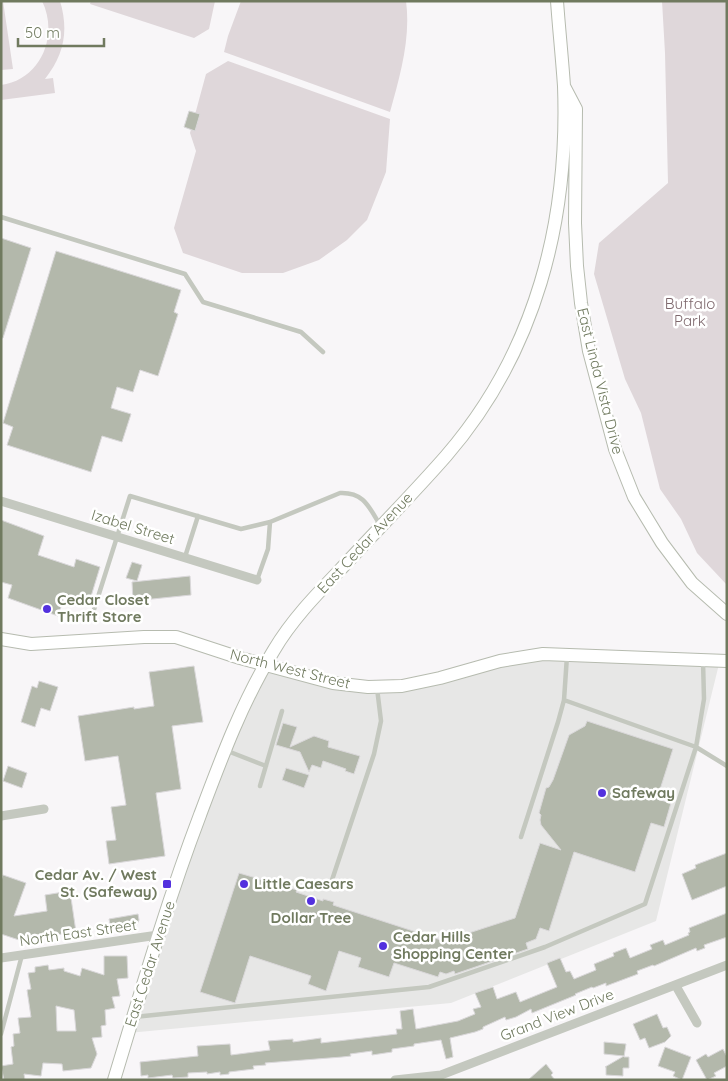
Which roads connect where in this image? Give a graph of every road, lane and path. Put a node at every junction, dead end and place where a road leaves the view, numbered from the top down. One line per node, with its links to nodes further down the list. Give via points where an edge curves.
1 (557, 1): 2 (street, East Cedar Avenue)
2 (564, 86): 8 (street, East Cedar Avenue, via 563,149 550,251 513,355 470,426); 12 (street, East Linda Vista Drive, via 576,109 577,266 581,303 589,351 615,449 634,497 662,543 692,583)
3 (1, 217): 4 (lane, via 185,274 203,302 301,332)
4 (324, 352)
5 (1, 500): 9 (street, Izabel Street)
6 (198, 516): 7 (lane, via 240,529); 9 (lane, via 130,496); 10 (lane)
7 (270, 522): 8 (lane, via 349,493 368,504); 11 (lane, via 268,549)
8 (380, 526): 18 (street, East Cedar Avenue, via 290,626)
9 (117, 536): 10 (street, Izabel Street); 13 (lane)
10 (185, 557): 11 (street, Izabel Street)
11 (257, 580)
12 (727, 614)
13 (90, 619)
14 (1, 639): 18 (street, North West Street, via 31,644 176,637)
15 (567, 655): 16 (street, North West Street); 19 (street, North West Street, via 522,657 402,686); 20 (lane)
16 (703, 660): 17 (street, North West Street); 22 (lane, via 704,699)
17 (727, 661)
18 (266, 664): 19 (street, North West Street, via 333,683); 23 (street, East Cedar Avenue)
19 (377, 686): 30 (lane, via 381,721 374,754)
20 (564, 700): 22 (lane); 29 (lane)
21 (282, 712): 24 (lane)
22 (696, 746): 25 (lane); 36 (lane, via 645,904 545,947 428,987)
23 (224, 750): 24 (lane); 31 (street, East Cedar Avenue)
24 (266, 766): 26 (lane)
25 (727, 766)
26 (260, 786)
27 (44, 809): 28 (street)
28 (1, 816)
29 (521, 837)
30 (332, 880)
31 (158, 935): 32 (street, North East Street); 36 (street, East Cedar Avenue)
32 (22, 954): 33 (street, North East Street); 38 (lane)
33 (1, 958)
34 (727, 965): 35 (street, Grand View Drive)
35 (676, 986): 37 (street); 40 (street, Grand View Drive, via 441,1075)
36 (133, 1017): 39 (street, East Cedar Avenue)
37 (696, 1023)
38 (1, 1033)
39 (114, 1080)
40 (395, 1080)

